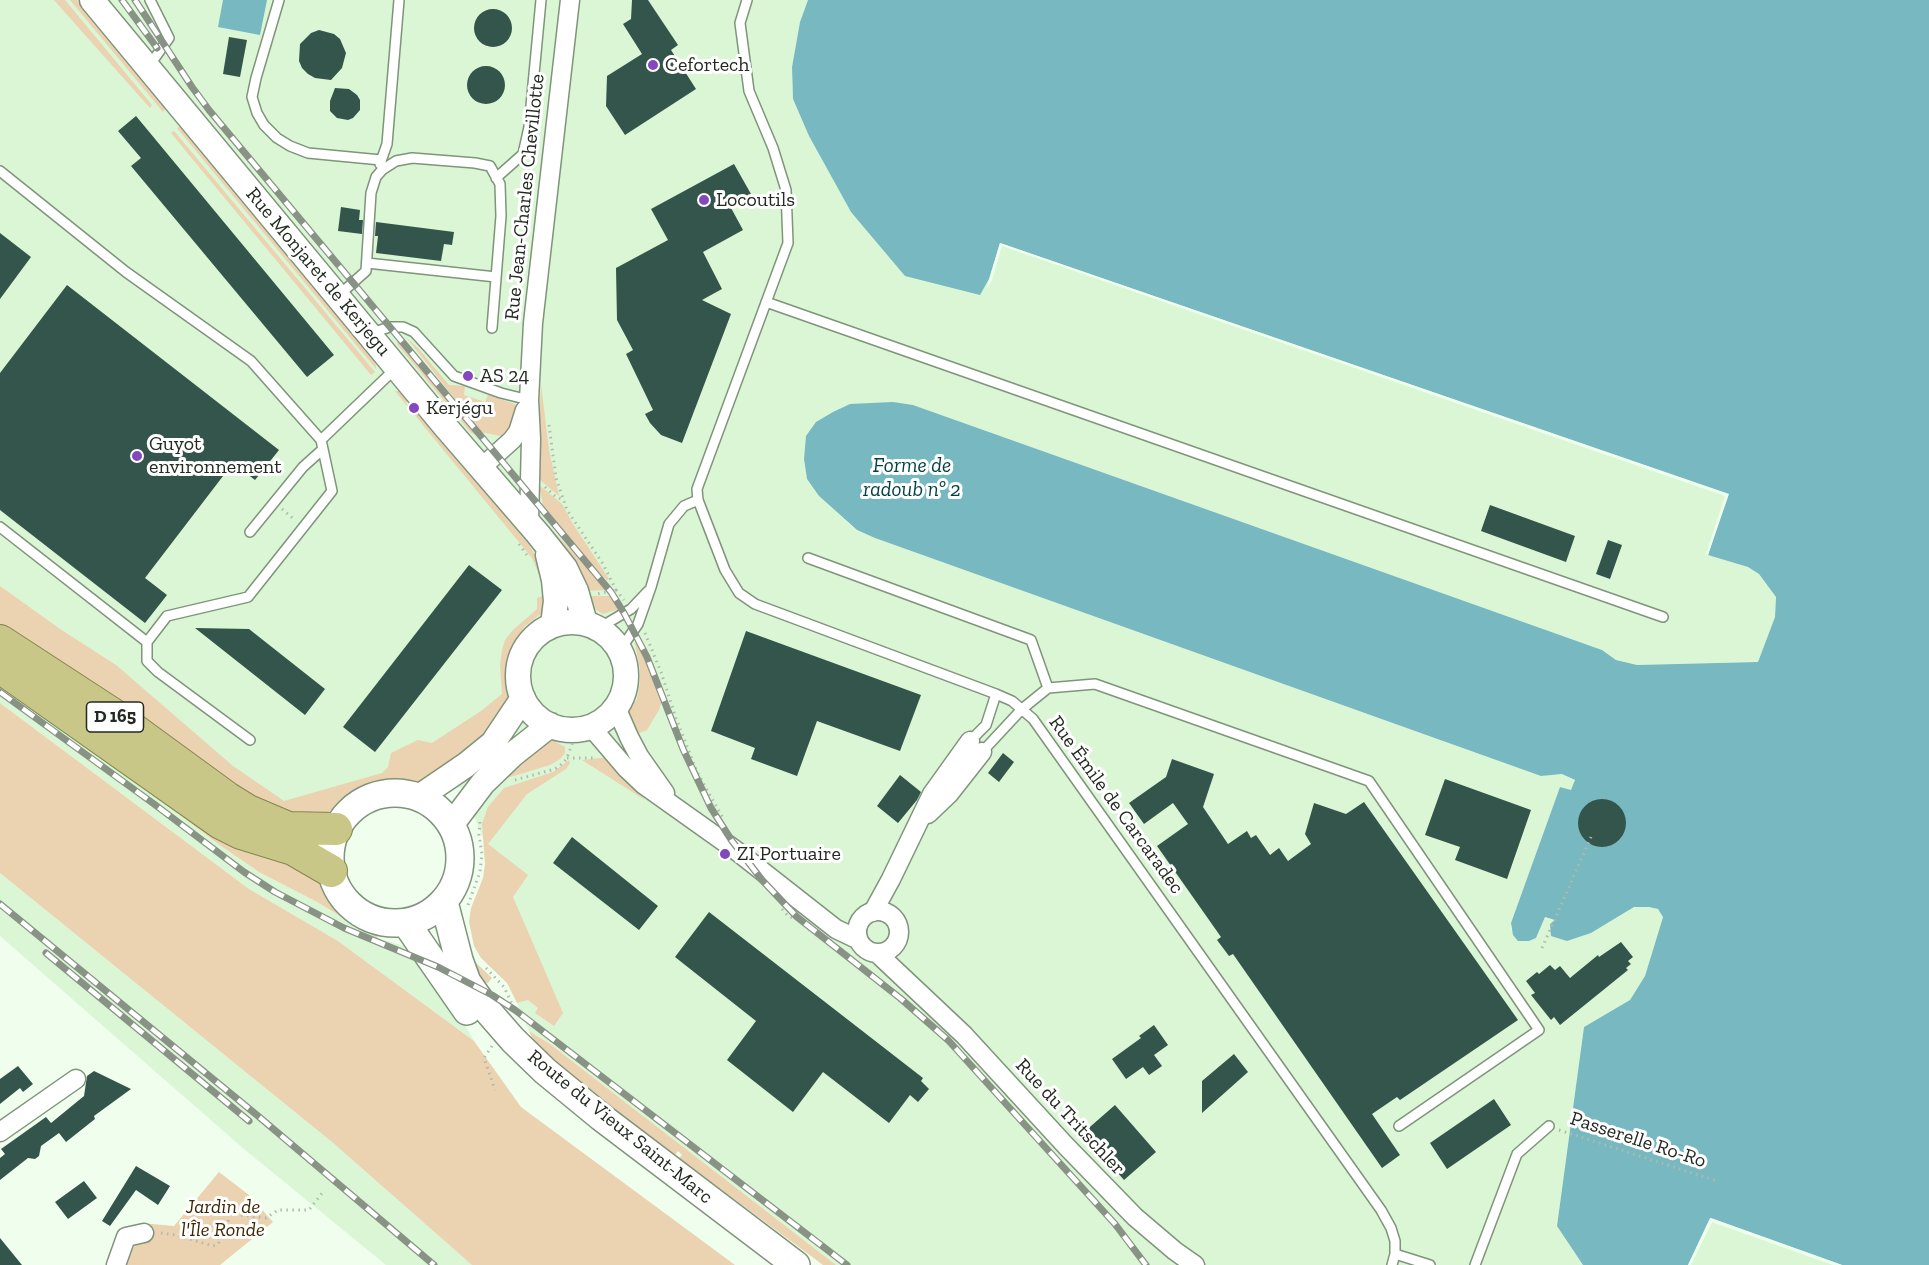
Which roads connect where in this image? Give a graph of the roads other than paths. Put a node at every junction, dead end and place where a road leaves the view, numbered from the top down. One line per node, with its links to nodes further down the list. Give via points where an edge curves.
1 (92, 0): 8 (street, Rue Monjaret de Kerjegu)
2 (150, 0): 8 (lane, via 169,38)
3 (279, 0): 9 (lane, via 252,97 264,125 277,138 308,153)
4 (399, 0): 9 (lane, via 387,144)
5 (542, 0): 12 (lane, via 523,154)
6 (570, 0): 20 (street, Rue Jean-Charles Chevillotte, via 533,322)
7 (747, 0): 16 (lane, via 740,22 749,91 786,190 788,243)
8 (148, 68): 15 (street, Rue Monjaret de Kerjegu)
9 (381, 160): 11 (lane)
10 (0, 171): 21 (lane, via 126,272 251,361)
11 (376, 177): 12 (lane, via 396,161 412,158 475,162 490,166); 13 (lane, via 371,193)
12 (496, 177): 14 (lane, via 500,184 501,216)
13 (366, 263): 14 (lane); 15 (lane, via 366,271)
14 (496, 277): 17 (lane)
15 (338, 296): 18 (street, Rue Monjaret de Kerjegu)
16 (766, 302): 23 (lane, via 697,489); 30 (lane)
17 (492, 328)
18 (369, 334): 19 (street, Rue Monjaret de Kerjegu); 20 (lane, via 381,328 403,327 414,332 454,376)
19 (397, 367): 21 (lane); 22 (street, Rue Monjaret de Kerjegu)
20 (529, 400): 22 (street, Rue Jean-Charles Chevillotte, via 518,432); 24 (street, Rue Jean-Charles Chevillotte)
21 (322, 445): 26 (lane); 34 (lane, via 332,491 248,597 167,616)
22 (482, 467): 24 (street, Rue Monjaret de Kerjegu)
23 (699, 500): 29 (lane, via 684,506 669,524); 38 (lane, Rue Émile de Carcaradec, via 725,570 739,593 755,604)
24 (529, 523): 27 (street, Rue Monjaret de Kerjegu)
25 (0, 527): 34 (lane)
26 (250, 532)
27 (545, 544): 31 (street, Rue Monjaret de Kerjegu, via 554,580); 32 (street, Rue Monjaret de Kerjegu, via 565,568)
28 (808, 558): 37 (lane, via 1031,640)
29 (651, 588): 32 (lane, via 631,609); 35 (lane, via 638,624)
30 (1663, 616)
31 (553, 625): 32 (street, via 569,621); 39 (street, via 529,642 522,655 518,684)
32 (592, 626): 35 (street, via 611,638)
33 (0, 641): 48 (highway, D 165, via 112,714 248,811 288,828)
34 (147, 642): 43 (lane, via 147,661 158,672)
35 (620, 650): 40 (street, via 626,678)
36 (0, 667): 49 (highway, D 165, via 221,823 293,849)
37 (1048, 688): 41 (lane); 61 (lane, via 1095,684 1369,781 1539,1030)
38 (996, 694): 41 (lane, Rue Émile de Carcaradec); 44 (lane)
39 (523, 698): 42 (street, via 534,714); 45 (street, via 493,742)
40 (616, 707): 42 (street, via 601,722); 46 (street, via 639,756)
41 (1022, 709): 44 (lane); 65 (lane, Rue Émile de Carcaradec, via 1043,732 1381,1210 1395,1241)
42 (571, 727): 46 (street); 47 (street, via 512,755 483,783)
43 (250, 740)
44 (976, 746): 50 (street, via 949,794 920,821)
45 (419, 796): 47 (main road, via 438,808); 48 (main road, via 395,792 371,797 351,810)
46 (673, 804): 53 (street)
47 (452, 824): 51 (main road, via 459,844 460,865)
48 (336, 829): 49 (main road, via 330,850)
49 (331, 871): 55 (main road, via 338,890 351,906 386,923)
50 (891, 879): 52 (street); 54 (street)
51 (455, 904): 55 (main road); 68 (main road, Route du Vieux Saint-Marc, via 459,960 467,982 506,1033 594,1112)
52 (867, 916): 53 (street); 54 (street, via 887,913); 56 (street, via 857,929)
53 (823, 918): 56 (street, via 836,930)
54 (893, 918): 57 (street, via 898,928)
55 (406, 923): 67 (main road, Route du Vieux Saint-Marc, via 473,1021 519,1071)
56 (857, 939): 58 (street, via 863,948)
57 (897, 940): 58 (street, via 892,948); 59 (street, Rue du Tritschler, via 902,961)
58 (878, 954): 59 (street, Rue du Tritschler)
59 (920, 992): 69 (street, Rue du Tritschler, via 1121,1203)
60 (76, 1079): 63 (street)
61 (1399, 1126)
62 (1549, 1126): 72 (lane, via 1517,1154)
63 (0, 1132)
64 (144, 1233): 66 (street, via 126,1237)
65 (1395, 1254): 70 (lane, Rue Émile de Carcaradec); 71 (lane)
66 (116, 1265)
67 (777, 1265)
68 (796, 1265)
69 (1195, 1265)
70 (1392, 1265)
71 (1430, 1265)
72 (1475, 1265)

